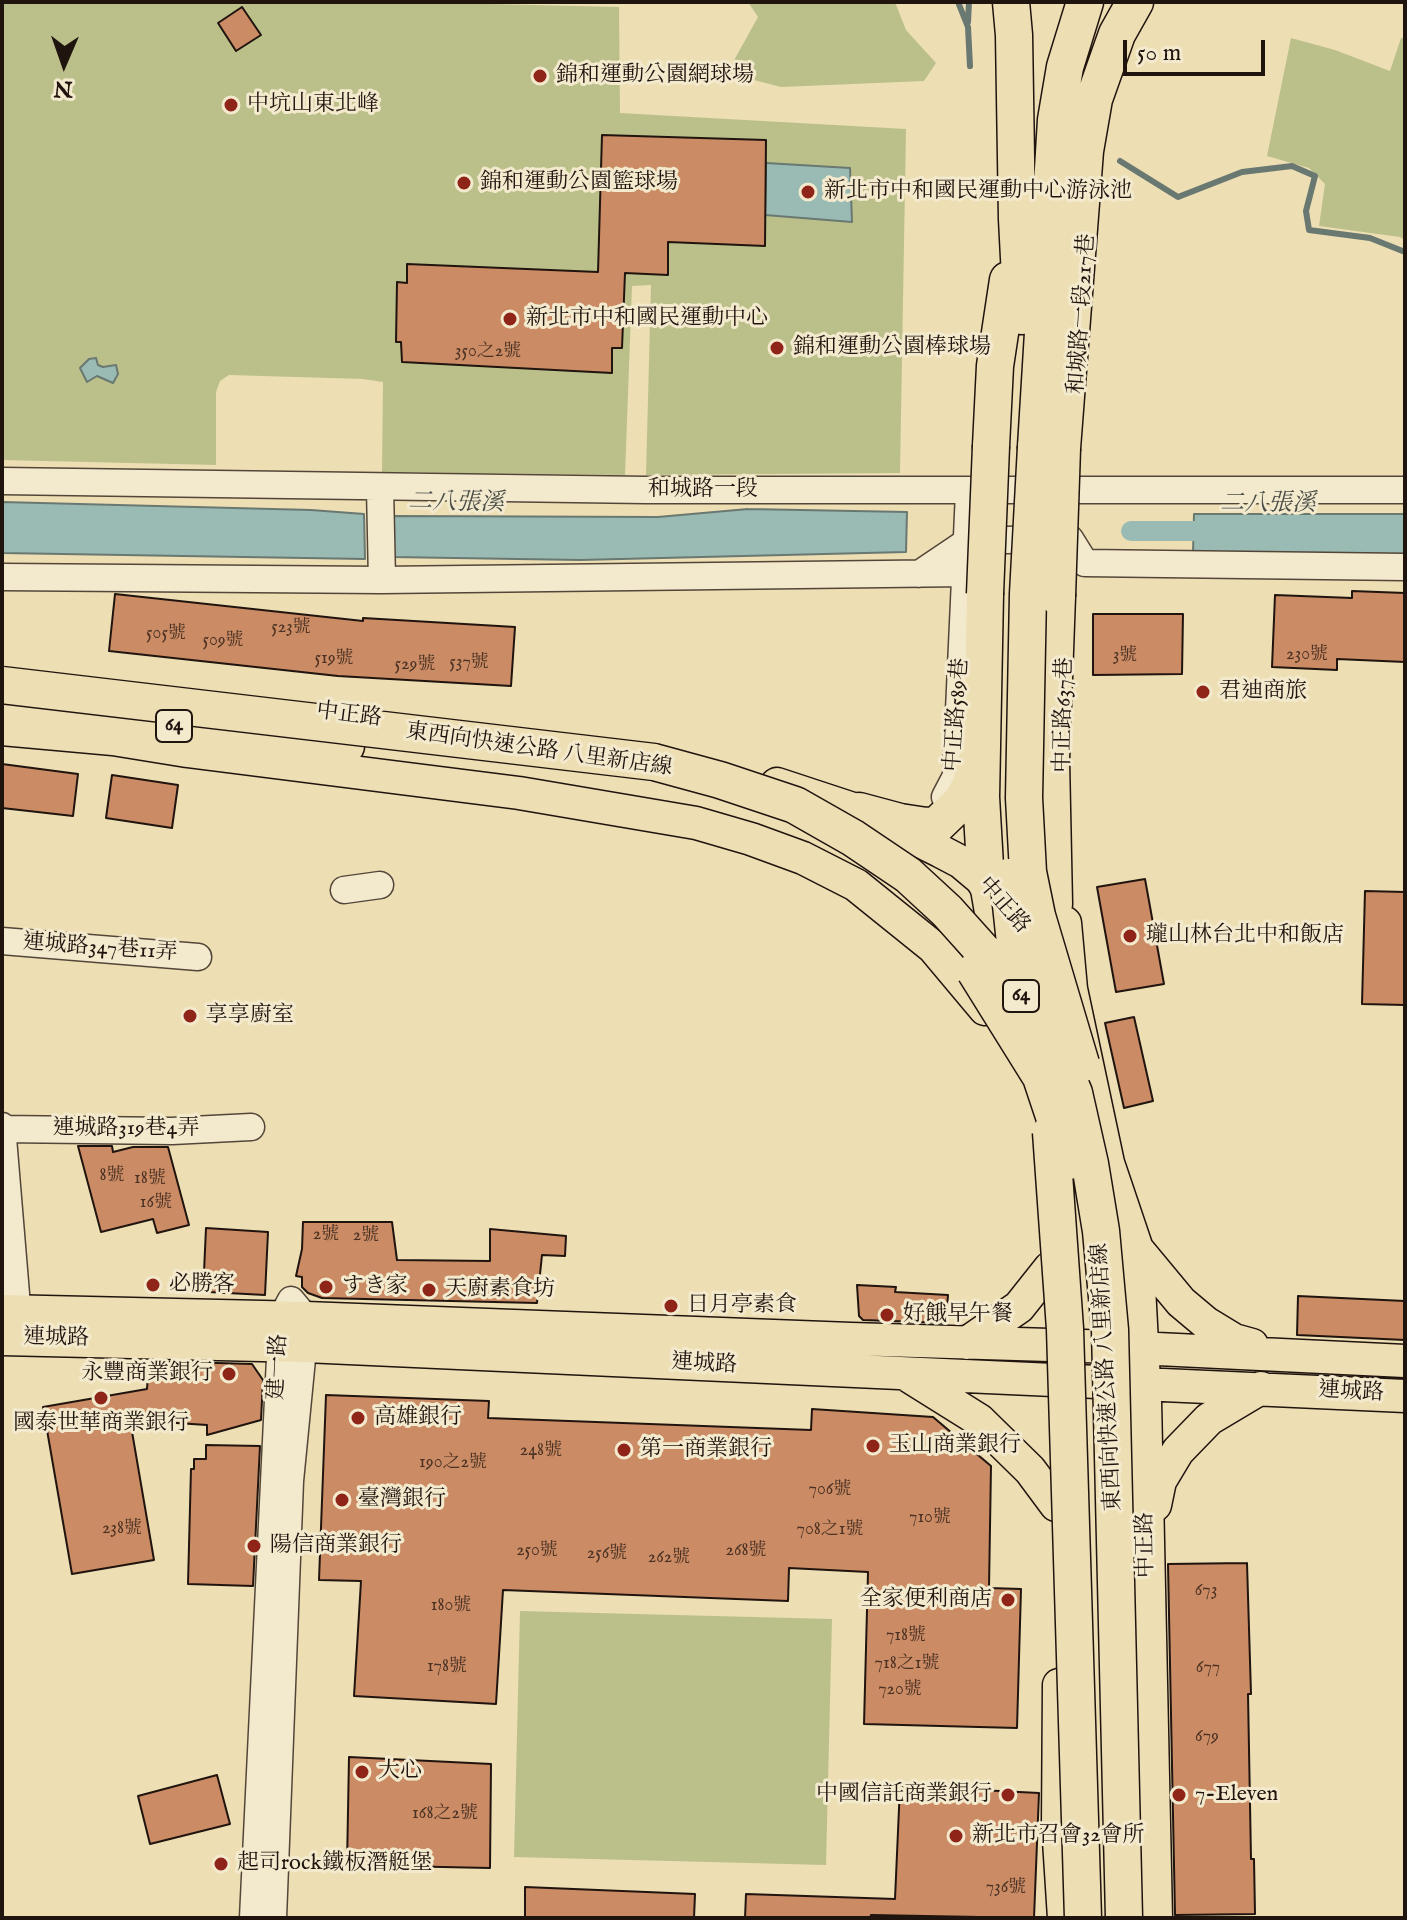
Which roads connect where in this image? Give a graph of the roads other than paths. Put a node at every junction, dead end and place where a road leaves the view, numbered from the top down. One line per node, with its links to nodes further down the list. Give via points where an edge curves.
1 (1011, 2): 5 (highway)
2 (1085, 2): 41 (highway, bridge, via 1056,120 1029,579 1024,798 1028,872 1037,916)
3 (1135, 2): 28 (highway, bridge, via 1117,34 1094,99 1077,230 1060,492)
4 (1101, 139): 8 (street, 和城路一段217巷, via 1089,223)
5 (1017, 219): 25 (highway, bridge, via 995,366); 40 (highway, bridge, via 1022,304 1002,792)
6 (2, 481): 7 (street, 和城路一段)
7 (380, 488): 10 (street, 和城路一段); 17 (street)
8 (1072, 489): 9 (street, 和城路一段); 10 (street, 和城路一段); 11 (street, 和城路一段217巷)
9 (1405, 490)
10 (969, 492): 12 (street, 中正路589巷)
11 (1070, 539): 12 (street); 13 (street, via 1085,563); 33 (street, 中正路637巷)
12 (968, 541): 14 (street, 中正路589巷); 15 (street)
13 (1405, 567)
14 (966, 573): 15 (street); 26 (street, 中正路589巷, via 956,776 936,806 921,813)
15 (919, 574): 17 (street)
16 (2, 577): 17 (street)
17 (382, 580)
18 (2, 675): 21 (highway, bridge)
19 (2, 685): 21 (highway, 東西向快速公路 八里新店線 / 64, bridge)
20 (2, 698): 23 (main road, 中正路)
21 (169, 700): 23 (main road); 26 (main road, 中正路, via 666,753 755,777); 68 (highway, 東西向快速公路 八里新店線 / 64, bridge, via 654,762 720,780 795,805 908,875 1008,979 1050,1037 1074,1093 1101,1231 1110,1330)
22 (2, 706): 66 (highway, 東西向快速公路 八里新店線 / 64, bridge, via 642,781 699,795 757,814 859,869 905,899 973,968 1041,1077 1072,1170 1084,1247)
23 (112, 712): 27 (main road, 中正路, via 624,772 710,790)
24 (2, 729): 31 (main road, via 519,793 696,823 803,858)
25 (981, 740): 26 (highway, via 966,794 937,825); 29 (highway)
26 (870, 818): 27 (main road); 29 (main road, 中正路, via 961,862)
27 (803, 823): 34 (main road, 中正路, via 854,852)
28 (1053, 849): 33 (highway); 35 (highway, via 1053,913)
29 (986, 883): 35 (main road, 中正路); 37 (main road)
30 (380, 885): 32 (street)
31 (856, 885): 34 (main road); 40 (main road, via 941,955)
32 (344, 890)
33 (1065, 907): 39 (main road)
34 (936, 918): 37 (main road, 中正路, via 968,952)
35 (1031, 938): 37 (main road); 39 (main road, 中正路)
36 (2, 941): 38 (street, 連城路347巷11弄)
37 (999, 953): 40 (main road)
38 (198, 957)
39 (1071, 989): 45 (main road, 中正路, via 1108,1163)
40 (1030, 1061): 44 (main road); 47 (highway, via 1077,1156 1087,1200); 65 (highway, bridge, via 1065,1329)
41 (1083, 1069): 47 (highway, bridge, via 1084,1155 1100,1281); 69 (highway, via 1111,1213)
42 (251, 1127): 43 (street, 連城路319巷4弄)
43 (2, 1128): 48 (street)
44 (1053, 1186): 46 (main road); 51 (main road, via 1072,1288)
45 (1137, 1249): 52 (main road, 中正路); 53 (main road, via 1206,1323 1234,1340)
46 (1050, 1268): 50 (main road, via 1019,1307); 51 (main road)
47 (1097, 1306): 67 (highway)
48 (10, 1325): 49 (main road, 連城路)
49 (293, 1332): 50 (main road, 連城路); 55 (main road, 連城路); 62 (street, 建一路); 63 (street, 建一路)
50 (967, 1343): 51 (main road, 連城路)
51 (1064, 1345): 52 (main road, 連城路); 56 (main road)
52 (1130, 1347): 53 (main road, 連城路); 57 (main road, 中正路)
53 (1286, 1354): 54 (main road, 連城路)
54 (1405, 1361)
55 (905, 1374): 56 (main road, 連城路); 60 (main road, via 979,1420 1030,1470)
56 (1066, 1380): 57 (main road, 連城路); 60 (main road)
57 (1131, 1383): 58 (main road, 連城路); 61 (main road, 中正路, via 1146,1458)
58 (1261, 1388): 59 (main road, 連城路); 61 (main road, via 1209,1419 1178,1451 1160,1481)
59 (1405, 1396)
60 (1056, 1505): 64 (main road, via 1058,1825)
61 (1147, 1539): 70 (main road, 中正路)
62 (253, 1918)
63 (273, 1918)
64 (1064, 1918)
65 (1083, 1918)
66 (1101, 1918)
67 (1108, 1918)
68 (1124, 1918)
69 (1139, 1918)
70 (1156, 1918)

